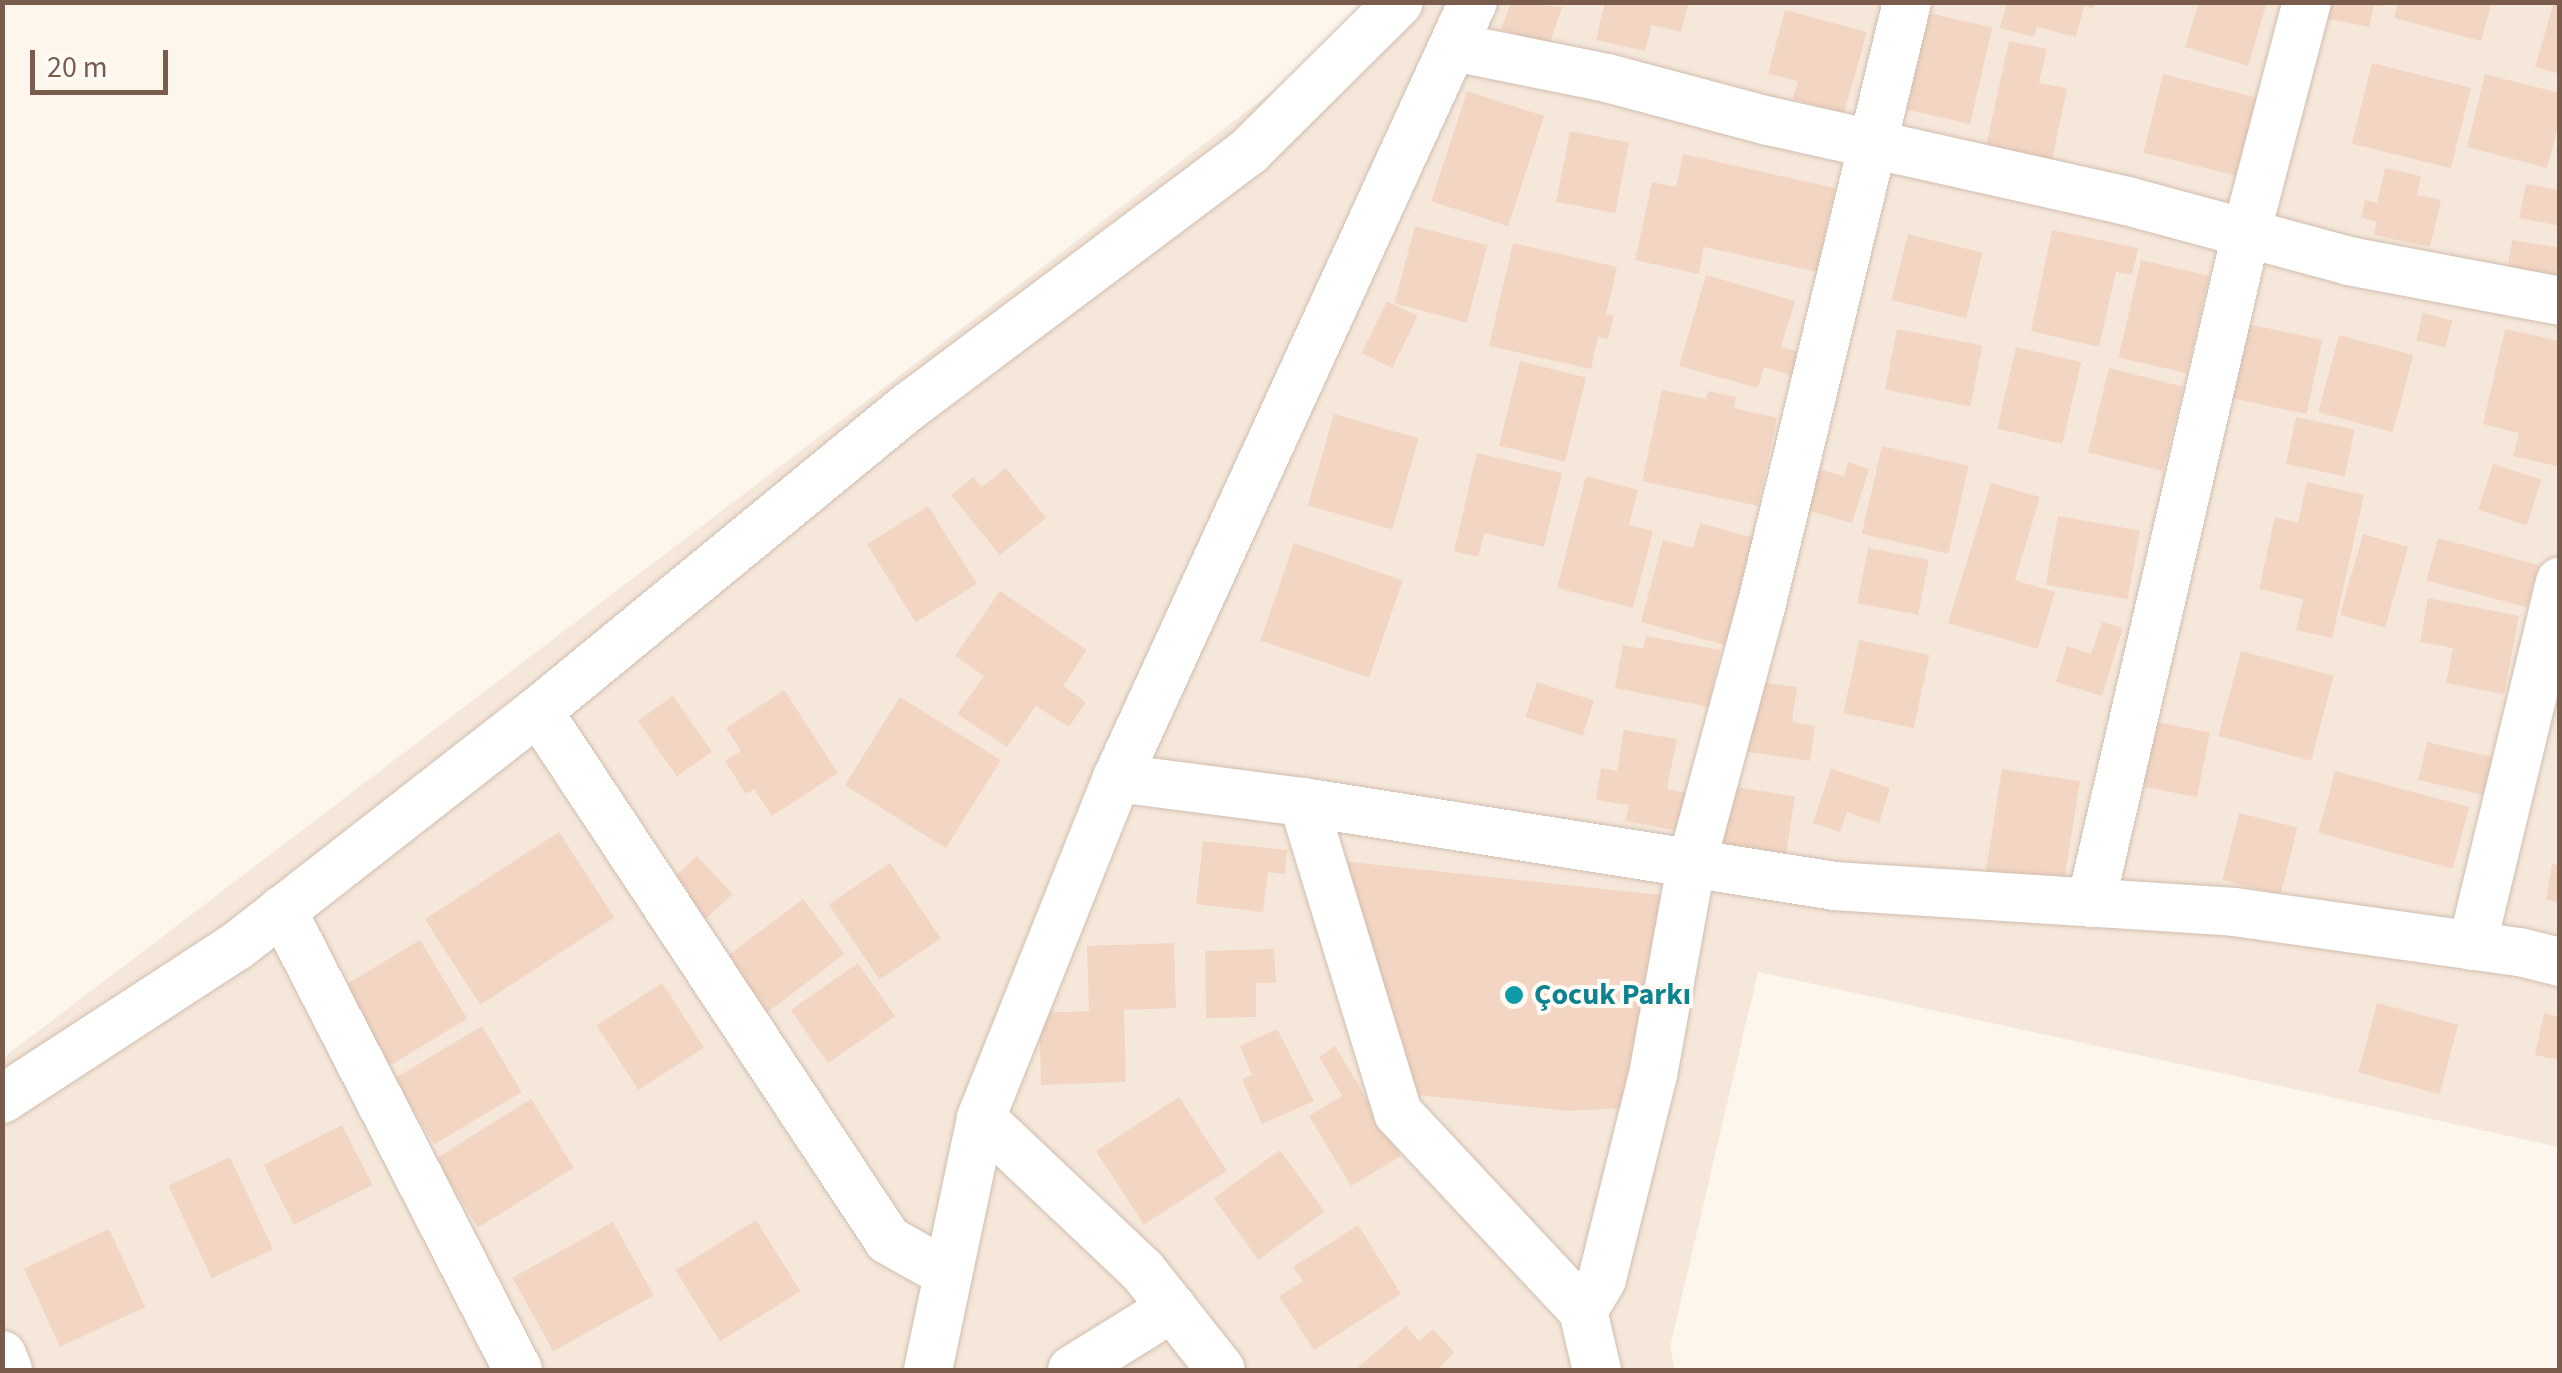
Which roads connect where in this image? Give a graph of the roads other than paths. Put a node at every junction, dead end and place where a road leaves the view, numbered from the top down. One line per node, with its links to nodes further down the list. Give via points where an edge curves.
1 (1399, 2): 10 (street, via 1249,150 911,404)
2 (1474, 2): 5 (street)
3 (1906, 2): 6 (street)
4 (2308, 2): 7 (street)
5 (1454, 47): 6 (street); 11 (street)
6 (1872, 144): 7 (street); 13 (street, via 1761,607)
7 (2246, 234): 8 (street); 14 (street)
8 (2560, 301)
9 (2560, 581): 16 (street)
10 (538, 710): 15 (street); 20 (street, via 888,1240)
11 (1117, 778): 12 (street); 19 (street)
12 (1303, 802): 13 (street); 22 (street, via 1398,1113)
13 (1690, 866): 14 (street, via 1834,886); 22 (street, via 1653,1075 1602,1279)
14 (2091, 903): 16 (street, via 2234,912)
15 (282, 910): 18 (street); 25 (street)
16 (2472, 946): 17 (street)
17 (2560, 962)
18 (2, 1099)
19 (981, 1118): 20 (street); 21 (street, via 1142,1270)
20 (948, 1274): 26 (street)
21 (1172, 1308): 27 (street); 28 (street)
22 (1583, 1311): 29 (street)
23 (2, 1355): 24 (street)
24 (8, 1370)
25 (518, 1370)
26 (928, 1370)
27 (1072, 1370)
28 (1221, 1370)
29 (1597, 1370)

